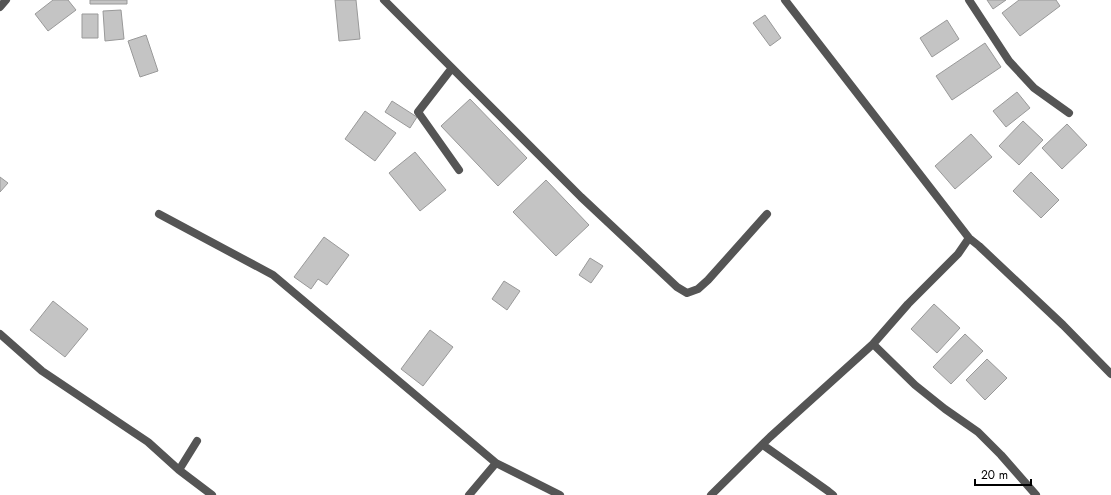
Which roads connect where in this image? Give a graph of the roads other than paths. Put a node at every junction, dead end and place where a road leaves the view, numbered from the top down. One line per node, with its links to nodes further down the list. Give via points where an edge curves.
1 (6, 0): 5 (street)
2 (384, 0): 6 (street)
3 (785, 0): 11 (street)
4 (969, 0): 7 (street, via 1009,61 1034,88)
5 (0, 7)
6 (452, 68): 8 (street, via 418,112); 10 (street, via 598,213 677,287 687,293 698,289 708,280)
7 (1069, 113)
8 (459, 170)
9 (159, 214): 17 (street, via 273,275)
10 (767, 214)
11 (969, 238): 13 (street, via 958,254 908,304); 14 (street, via 1063,325)
12 (0, 334): 18 (street, via 42,371 148,442)
13 (873, 344): 16 (street); 24 (street, via 915,385 978,432)
14 (1111, 374)
15 (197, 442): 18 (street)
16 (763, 445): 22 (street); 23 (street)
17 (496, 464): 20 (street); 21 (street)
18 (179, 470): 19 (street)
19 (212, 495)
20 (469, 495)
21 (560, 495)
22 (711, 495)
23 (832, 495)
24 (1036, 495)

